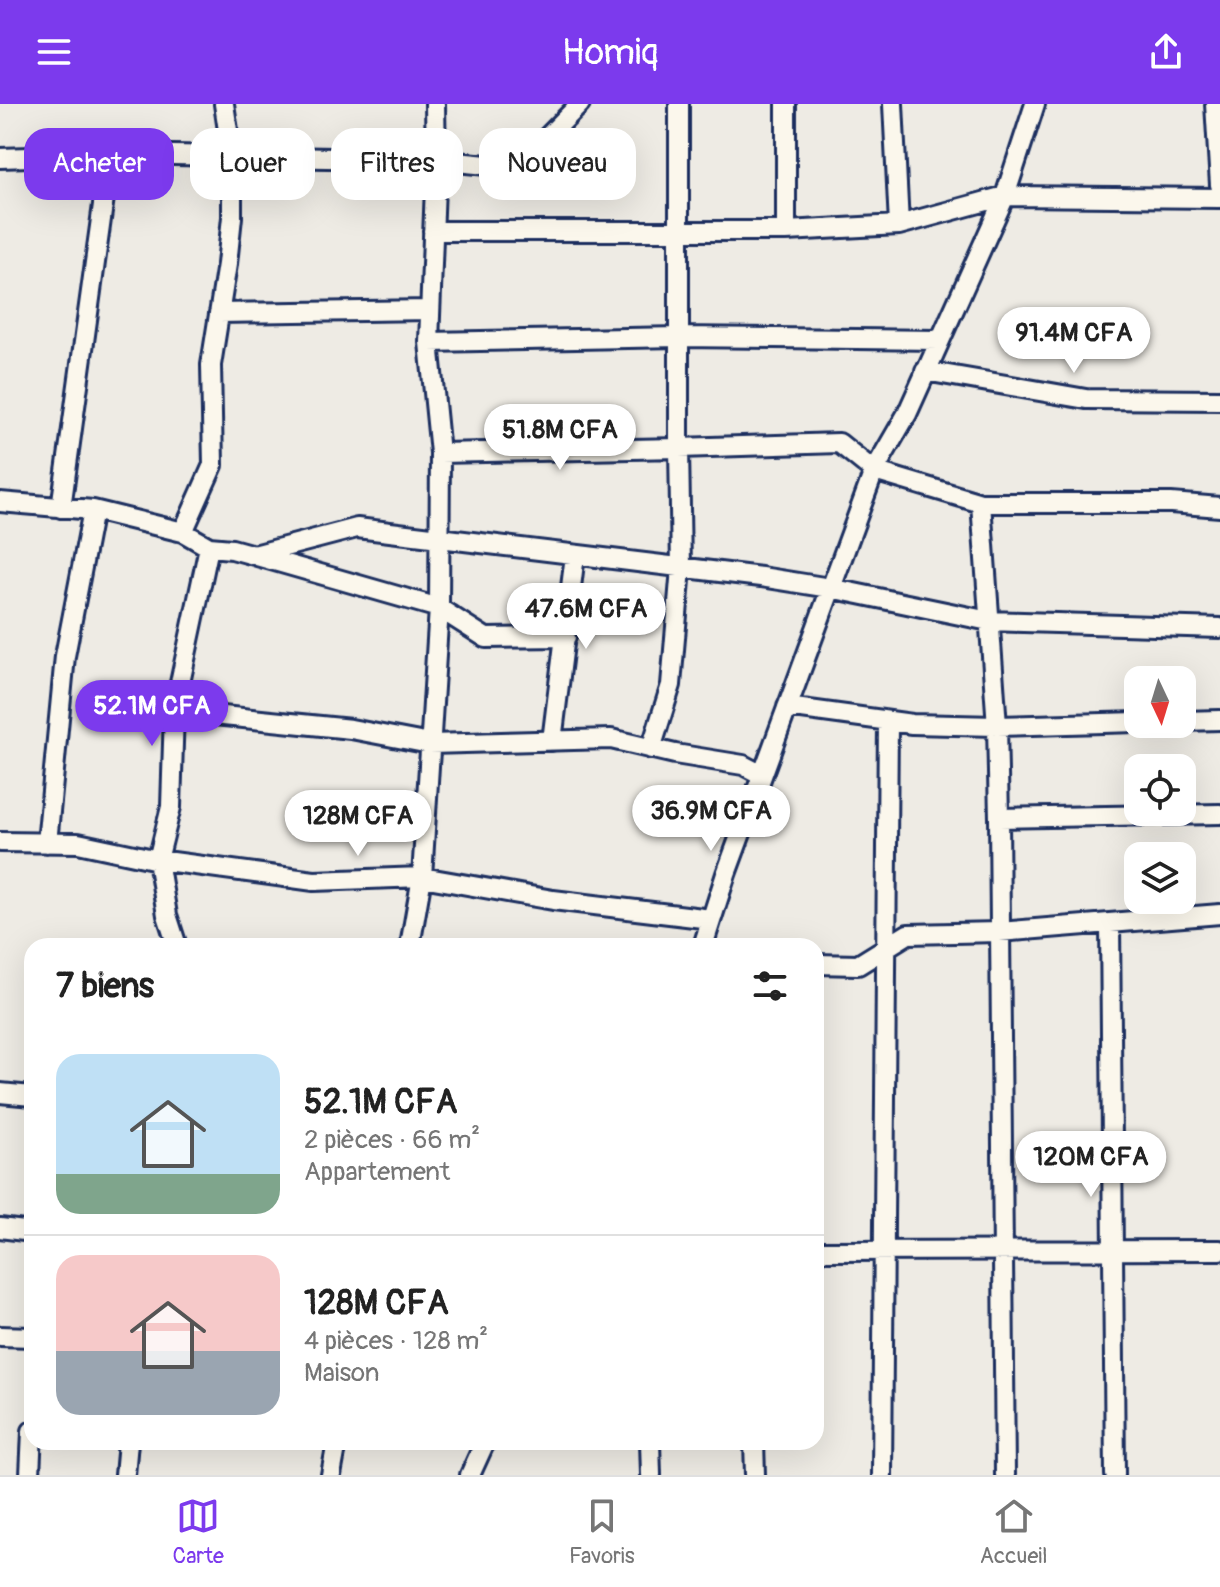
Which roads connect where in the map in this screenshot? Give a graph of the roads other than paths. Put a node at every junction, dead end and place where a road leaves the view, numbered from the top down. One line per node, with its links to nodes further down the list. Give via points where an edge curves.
1 (224, 104): 9 (street)
2 (435, 104): 10 (street)
3 (580, 104): 13 (street, via 517,168)
4 (679, 104): 22 (street)
5 (786, 104): 23 (street)
6 (893, 104): 20 (street)
7 (1035, 104): 15 (street)
8 (1215, 104): 14 (street)
9 (228, 128)
10 (435, 128)
11 (24, 157): 12 (street)
12 (0, 158)
13 (463, 163)
14 (1220, 185)
15 (1005, 196): 16 (street); 20 (street); 27 (street)
16 (1220, 198)
17 (104, 200): 37 (street)
18 (232, 200): 25 (street)
19 (434, 200): 21 (street)
20 (899, 225): 23 (street)
21 (433, 231): 22 (street); 24 (street)
22 (679, 231): 23 (street); 26 (street)
23 (786, 231)
24 (430, 310): 25 (street); 28 (street)
25 (219, 313): 39 (street, via 211,365 213,465)
26 (679, 337): 27 (street); 28 (street); 31 (street)
27 (939, 340): 29 (street)
28 (429, 342): 32 (street)
29 (925, 371): 30 (street, via 1086,399); 33 (street)
30 (1220, 400)
31 (679, 448): 32 (street); 33 (street, via 839,443); 44 (street)
32 (440, 453): 40 (street)
33 (874, 471): 35 (street); 45 (street)
34 (0, 502): 37 (street)
35 (981, 503): 36 (street); 47 (street)
36 (1220, 507)
37 (61, 508): 38 (street)
38 (93, 510): 39 (street); 64 (street, via 65,656)
39 (183, 532): 41 (street)
40 (438, 539): 42 (street, via 357,528); 43 (street); 46 (street)
41 (209, 547): 42 (street); 51 (street)
42 (254, 555): 46 (street)
43 (575, 555): 44 (street); 49 (street)
44 (681, 568): 45 (street); 59 (street, via 671,685)
45 (830, 588): 47 (street); 50 (street)
46 (439, 608): 49 (street, via 486,638); 58 (street)
47 (989, 621): 48 (street); 56 (street)
48 (1220, 628)
49 (566, 637): 57 (street)
50 (787, 707): 53 (street); 60 (street)
51 (174, 711): 58 (street, via 351,729); 65 (street, via 171,807)
52 (1220, 720): 54 (street)
53 (888, 721): 56 (street); 74 (street)
54 (1196, 721)
55 (1124, 722): 56 (street)
56 (997, 726): 62 (street)
57 (552, 741): 58 (street); 59 (street, via 611,739)
58 (430, 744): 66 (street)
59 (651, 749): 60 (street, via 743,765)
60 (762, 775): 68 (street)
61 (1220, 814): 62 (street)
62 (999, 818): 70 (street)
63 (0, 842): 64 (street)
64 (47, 843): 65 (street, via 78,843)
65 (158, 860): 66 (street, via 314,881); 71 (street)
66 (422, 877): 68 (street); 72 (street)
67 (1220, 914): 69 (street)
68 (711, 919): 73 (street)
69 (1110, 923): 70 (street); 82 (street)
70 (999, 932): 74 (street, via 908,934); 81 (street)
71 (174, 938)
72 (411, 938)
73 (705, 938)
74 (885, 948): 75 (street, via 858,965); 80 (street)
75 (824, 964)
76 (0, 1093): 77 (street)
77 (24, 1095)
78 (0, 1228): 79 (street)
79 (24, 1231)
80 (883, 1250): 81 (street); 84 (street); 99 (street)
81 (1003, 1250): 82 (street); 100 (street)
82 (1113, 1250): 83 (street); 101 (street)
83 (1220, 1250)
84 (824, 1251)
85 (0, 1336): 86 (street)
86 (24, 1337)
87 (31, 1450): 93 (street)
88 (127, 1450): 94 (street)
89 (336, 1450): 95 (street)
90 (481, 1450): 96 (street)
91 (650, 1450): 97 (street)
92 (754, 1450): 98 (street)
93 (30, 1475)
94 (125, 1475)
95 (331, 1475)
96 (470, 1475)
97 (651, 1475)
98 (755, 1475)
99 (882, 1475)
100 (1005, 1475)
101 (1115, 1475)

